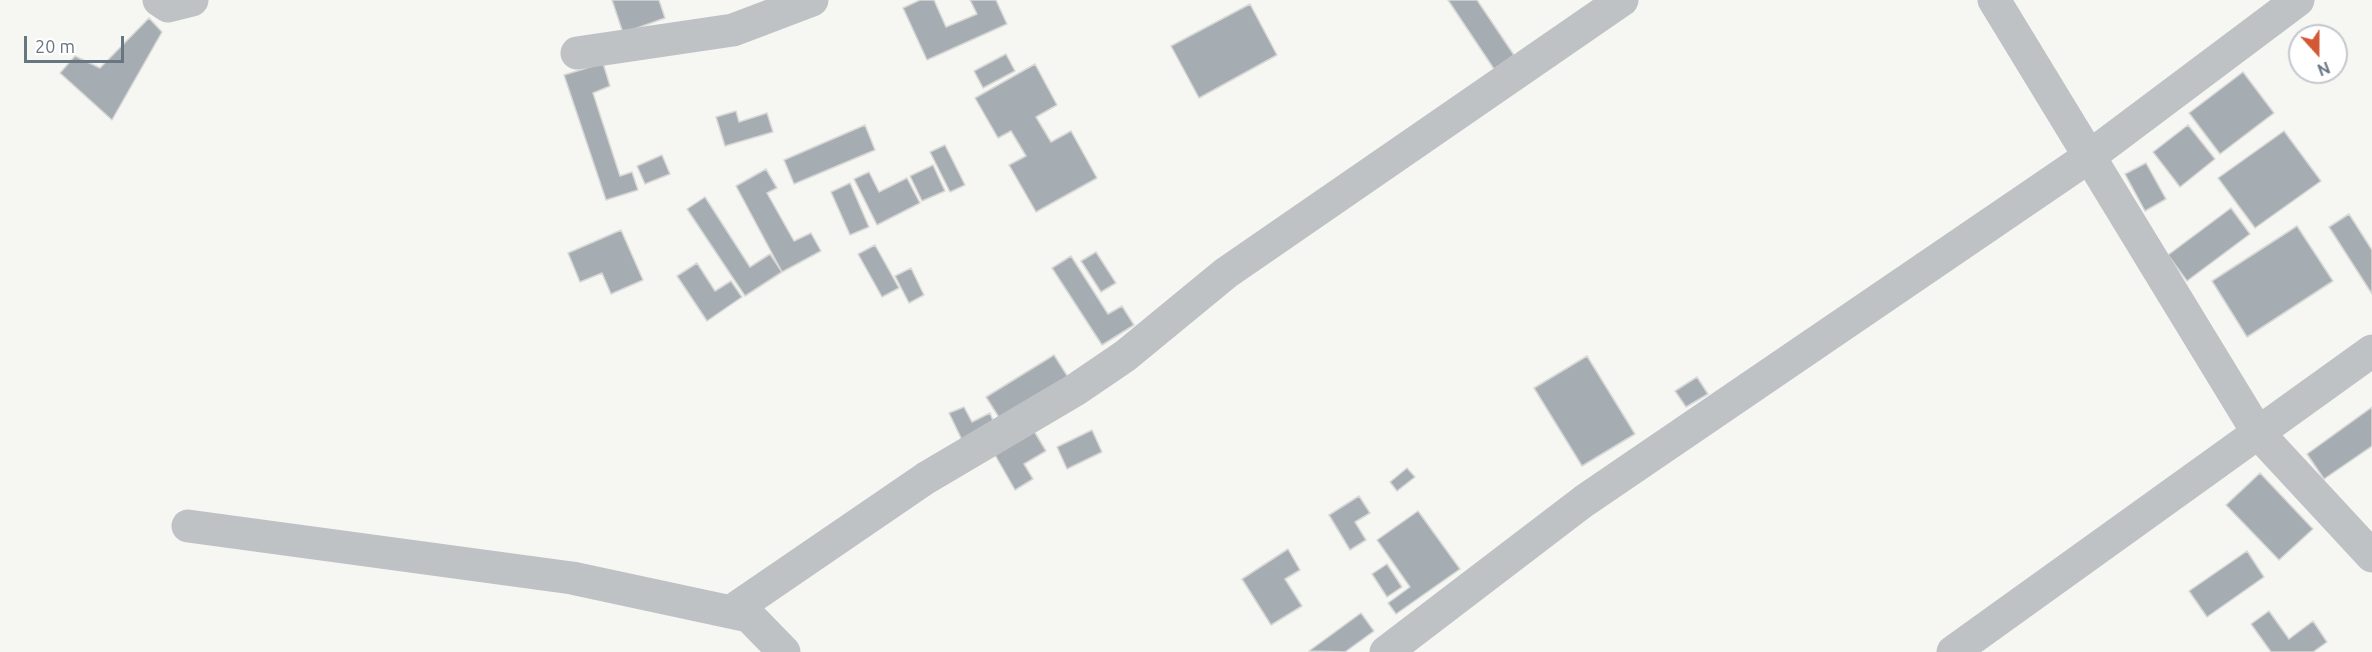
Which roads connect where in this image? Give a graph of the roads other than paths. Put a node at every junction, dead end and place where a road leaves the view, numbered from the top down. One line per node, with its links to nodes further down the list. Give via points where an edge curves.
1 (159, 0): 2 (street, via 168,6)
2 (192, 0)
3 (812, 0): 7 (street)
4 (1622, 0): 14 (street, via 1226,273 1125,356 1076,390 926,478)
5 (1994, 0): 9 (street)
6 (2298, 0): 9 (street)
7 (757, 10): 8 (street, via 733,30)
8 (577, 53)
9 (2090, 156): 11 (street); 16 (street, via 1584,501)
10 (2372, 351): 11 (street)
11 (2258, 433): 13 (street); 17 (street)
12 (188, 526): 14 (street, via 572,578)
13 (2372, 556)
14 (730, 612): 15 (street, via 749,616)
15 (784, 652)
16 (1386, 652)
17 (1953, 652)

